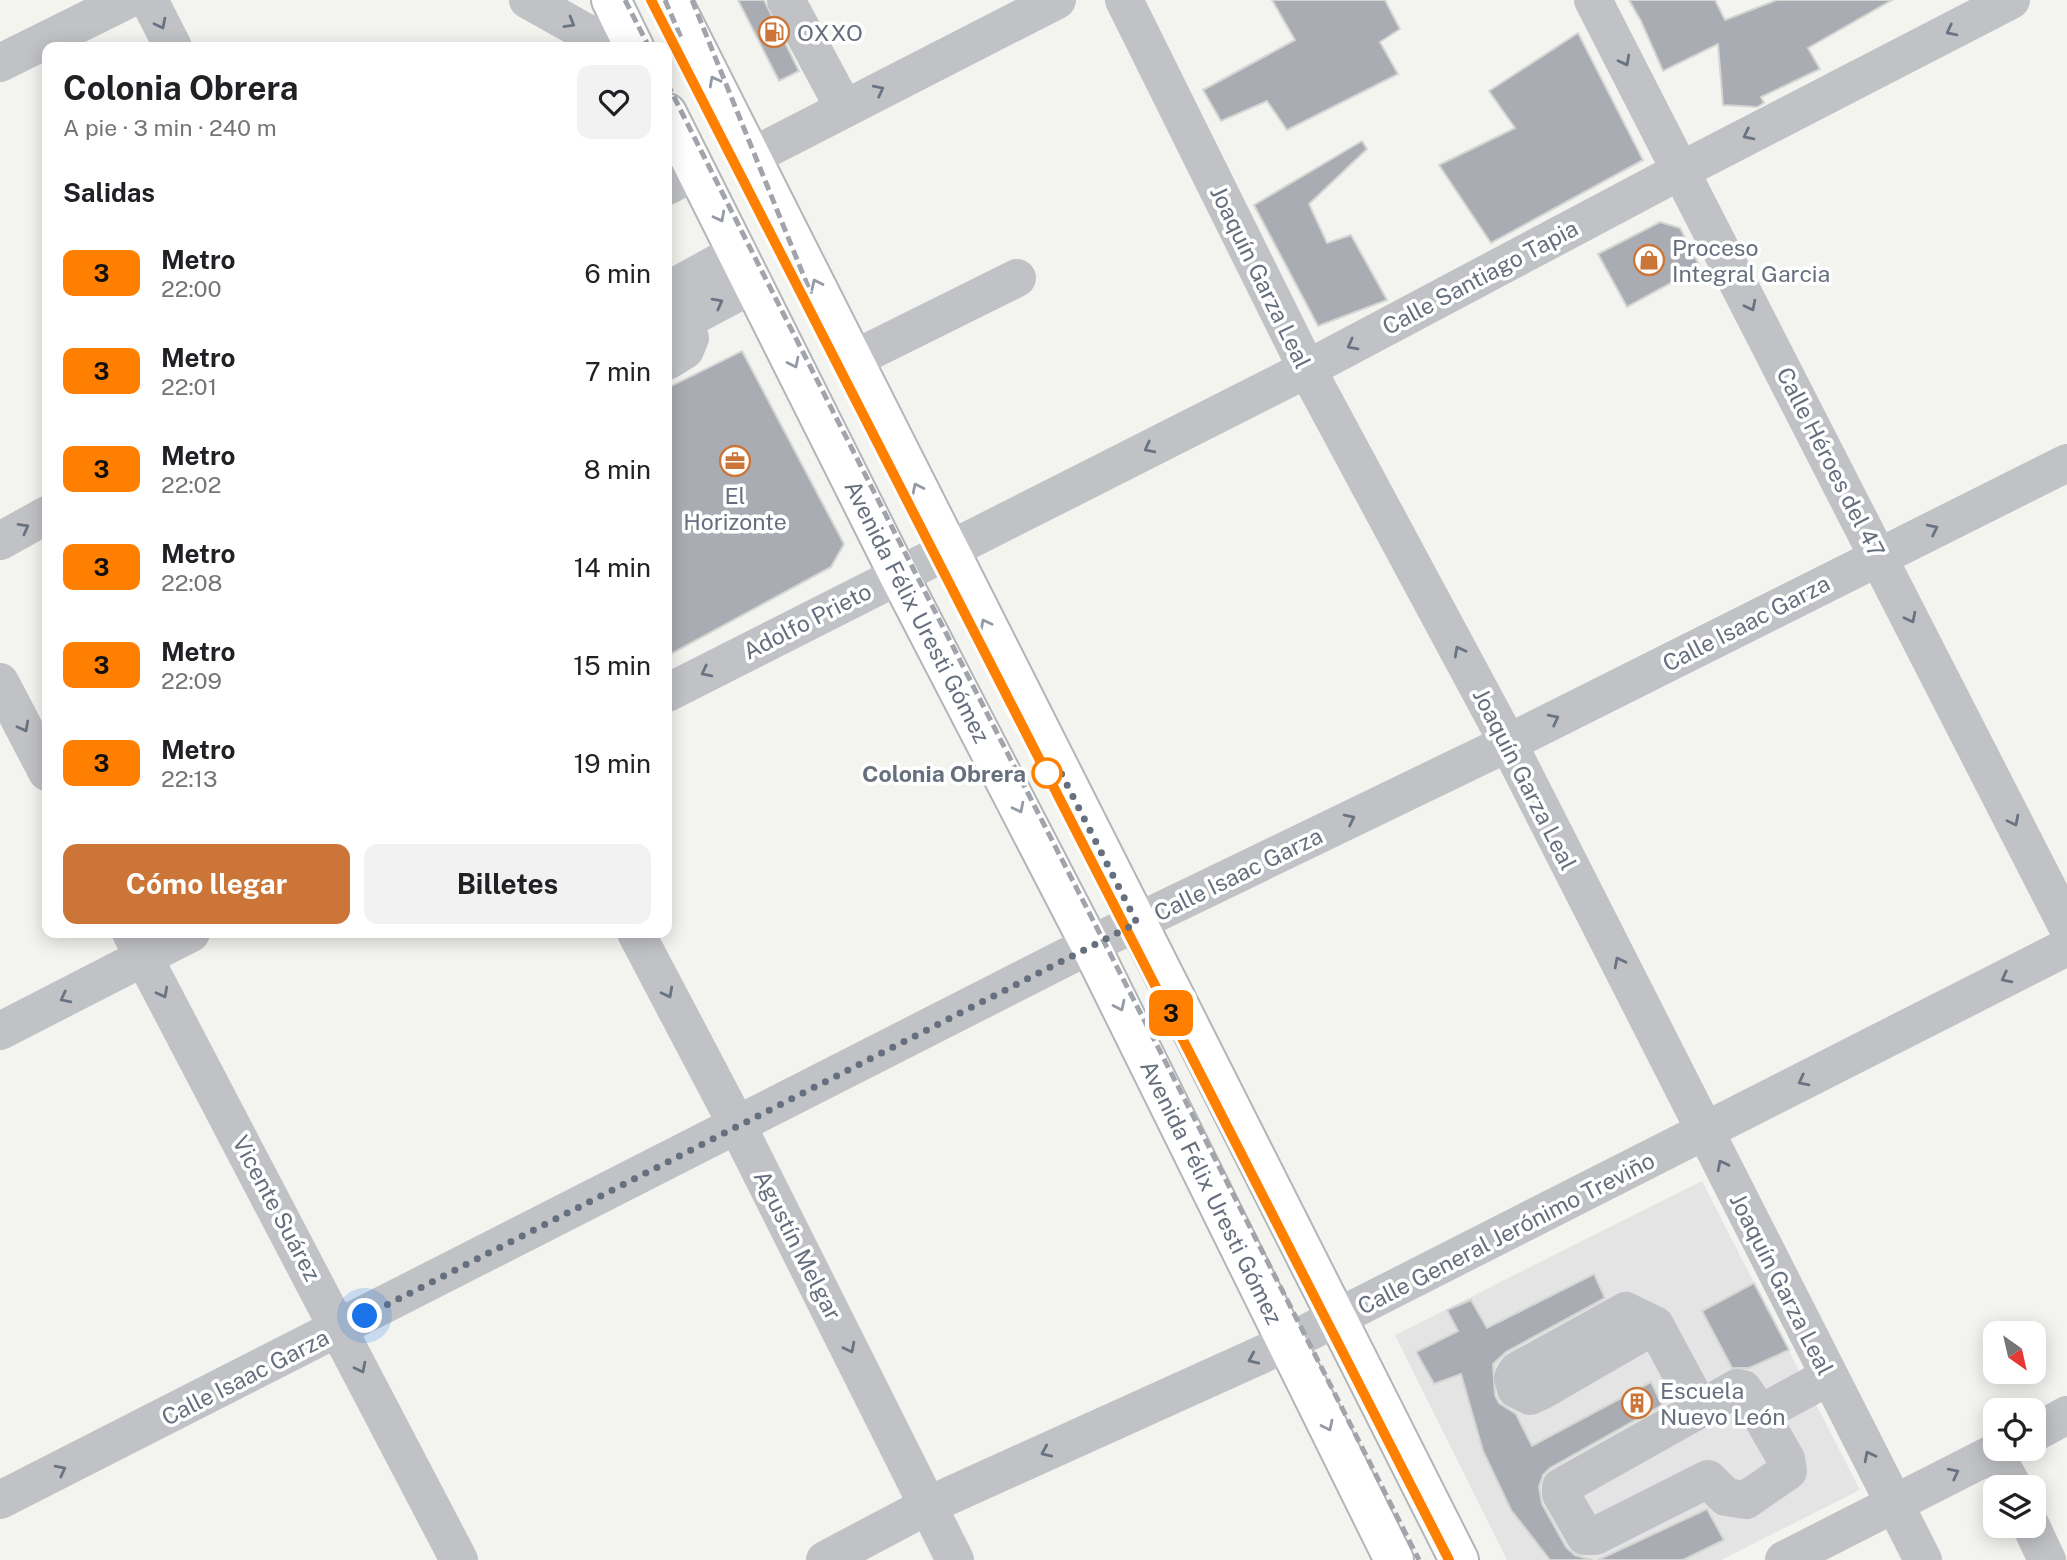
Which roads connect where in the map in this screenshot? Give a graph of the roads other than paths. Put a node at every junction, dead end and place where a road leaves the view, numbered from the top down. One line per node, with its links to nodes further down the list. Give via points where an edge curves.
1 (127, 0): 11 (street)
2 (149, 0): 13 (street, one-way to 13)
3 (528, 0): 14 (street, one-way to 14)
4 (611, 0): 15 (main road)
5 (672, 0): 19 (main road, one-way to 5)
6 (786, 0): 17 (street)
7 (1057, 0): 17 (street, one-way to 7)
8 (1124, 0): 27 (street, Joaquín Garza Leal)
9 (1593, 0): 20 (street, Calle Héroes del 47, one-way to 20)
10 (2011, 0): 20 (street, Calle Santiago Tapia, one-way to 20)
11 (42, 42)
12 (42, 42): 16 (street)
13 (170, 42)
14 (603, 42)
15 (632, 42)
16 (0, 63)
17 (844, 108): 19 (street)
18 (672, 137): 21 (main road, Avenida Félix Uresti Gómez)
19 (753, 156): 26 (main road, one-way to 19)
20 (1682, 170): 27 (street, Calle Santiago Tapia, one-way to 27); 32 (street, Calle Héroes del 47, one-way to 32)
21 (681, 179): 22 (main road, Avenida Félix Uresti Gómez, one-way to 22)
22 (746, 268): 24 (street); 33 (main road, Avenida Félix Uresti Gómez, one-way to 33)
23 (1017, 278): 26 (street)
24 (674, 307): 25 (street, via 690,338 681,354)
25 (672, 358)
26 (854, 359): 31 (main road, one-way to 26)
27 (1307, 369): 31 (street, Calle Santiago Tapia, one-way to 31); 36 (street, Joaquín Garza Leal, one-way to 27)
28 (2067, 463): 32 (street, Calle Isaac Garza, one-way to 28)
29 (42, 518): 30 (street, one-way to 29)
30 (0, 541)
31 (947, 549): 33 (street, Adolfo Prieto); 38 (main road, one-way to 31)
32 (1879, 556): 36 (street, Calle Isaac Garza, one-way to 32); 39 (street, Calle Héroes del 47, one-way to 39)
33 (898, 574): 35 (street, Adolfo Prieto, one-way to 35); 43 (main road, Avenida Félix Uresti Gómez, one-way to 43)
34 (0, 682): 37 (street, one-way to 37)
35 (672, 690)
36 (1508, 743): 38 (street, Calle Isaac Garza, one-way to 36); 47 (street, Joaquín Garza Leal, one-way to 36)
37 (42, 762)
38 (1137, 923): 43 (street, Calle Isaac Garza); 48 (main road)
39 (2067, 926)
40 (169, 938): 42 (street)
41 (639, 938): 46 (street, Agustín Melgar, one-way to 46)
42 (138, 945): 45 (street, one-way to 45); 50 (street, Vicente Suárez, one-way to 50)
43 (1090, 945): 46 (street, Calle Isaac Garza); 51 (main road, Avenida Félix Uresti Gómez, one-way to 51)
44 (2067, 947): 47 (street, Calle General Jerónimo Treviño, one-way to 47)
45 (0, 1031)
46 (738, 1127): 50 (street, Calle Isaac Garza); 60 (street, Agustín Melgar, one-way to 60)
47 (1705, 1131): 48 (street, Calle General Jerónimo Treviño); 52 (street, Joaquín Garza Leal, one-way to 47)
48 (1337, 1319): 51 (street, Calle General Jerónimo Treviño); 66 (main road)
49 (1655, 1325): 53 (street)
50 (341, 1328): 58 (street, Calle Isaac Garza, one-way to 50); 62 (street, Vicente Suárez, one-way to 62)
51 (1287, 1343): 60 (street, Calle General Jerónimo Treviño, one-way to 60); 65 (main road, Avenida Félix Uresti Gómez, one-way to 65)
52 (1828, 1377): 54 (street); 59 (street, Joaquín Garza Leal, one-way to 52)
53 (1700, 1409): 54 (street, via 1737,1388 1743,1389); 54 (street, via 1561,1487 1586,1536 1595,1536 1699,1481 1708,1479 1726,1497 1746,1500 1788,1471 1786,1458)
54 (1760, 1414)
55 (2067, 1415): 56 (street)
56 (2046, 1426)
57 (1983, 1459): 59 (street, one-way to 57)
58 (0, 1500)
59 (1894, 1504): 67 (street); 68 (street, Joaquín Garza Leal)
60 (929, 1505): 63 (street, Calle General Jerónimo Treviño); 64 (street, Agustín Melgar)
61 (2037, 1538): 69 (street)
62 (459, 1560)
63 (825, 1560)
64 (955, 1560)
65 (1394, 1560)
66 (1459, 1560)
67 (1784, 1560)
68 (1923, 1560)
69 (2047, 1560)

